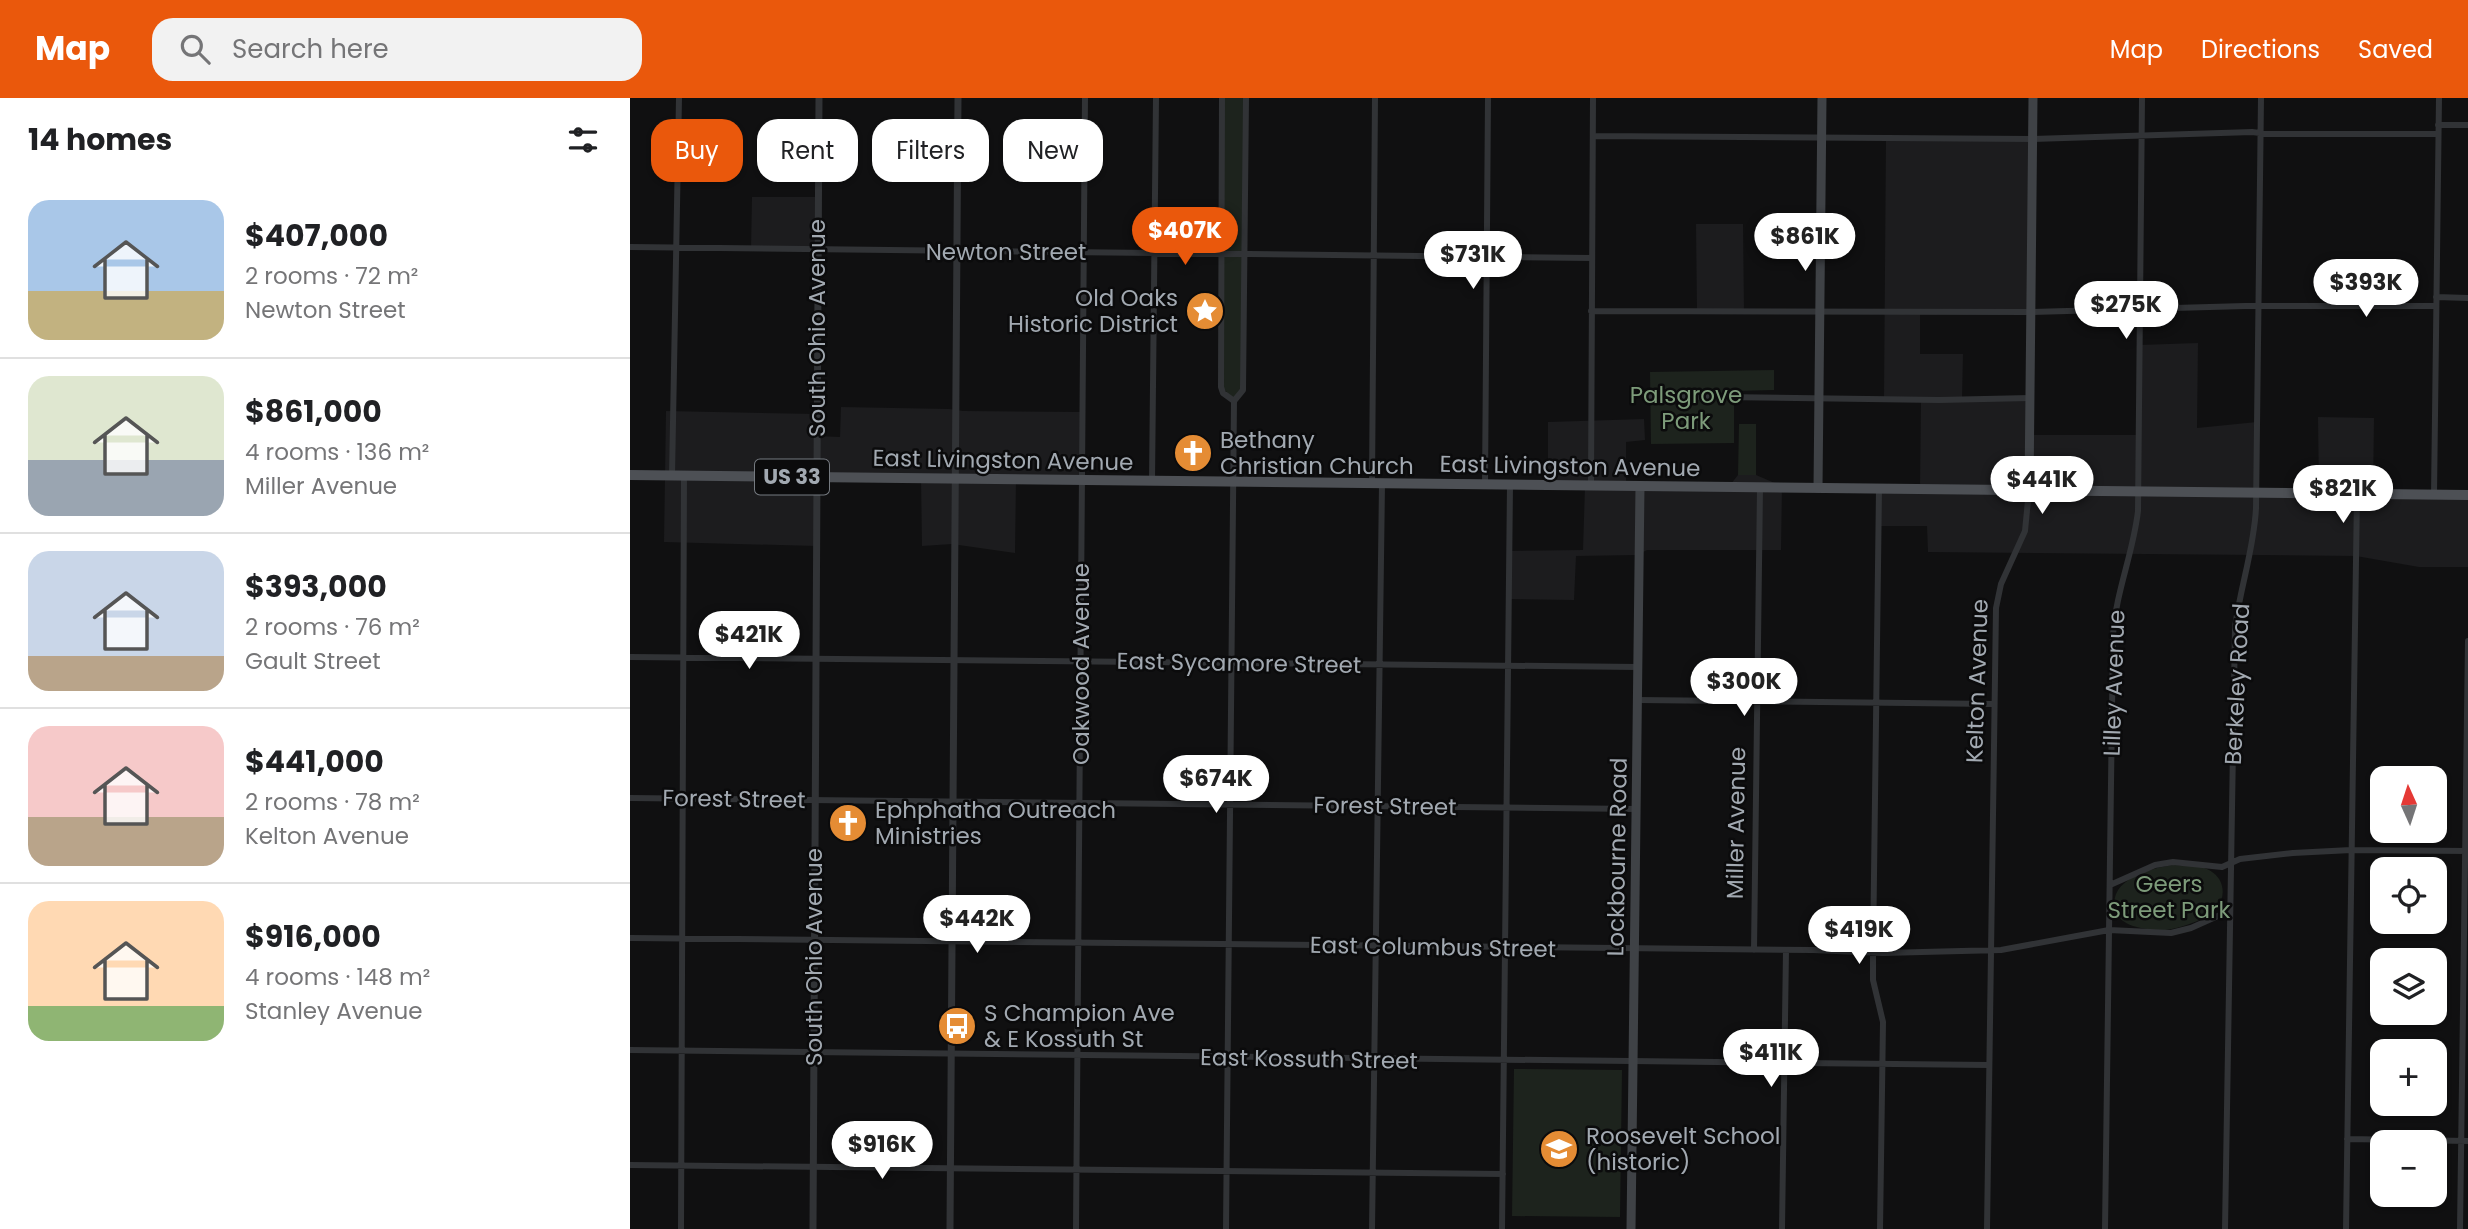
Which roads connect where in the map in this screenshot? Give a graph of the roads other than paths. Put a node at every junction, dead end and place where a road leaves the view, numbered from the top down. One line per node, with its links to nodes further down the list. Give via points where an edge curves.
1 (679, 98): 25 (street)
2 (819, 98): 26 (street, South Ohio Avenue)
3 (958, 98): 27 (street)
4 (1085, 98): 28 (street, Oakwood Avenue)
5 (1156, 98): 29 (street)
6 (1222, 98): 30 (street)
7 (1246, 98): 31 (street)
8 (1375, 98): 32 (street)
9 (1488, 98): 33 (street)
10 (1593, 98): 20 (street)
11 (1822, 98): 22 (main road)
12 (2033, 98): 23 (main road, Kelton Avenue)
13 (2142, 98): 21 (street, Lilley Avenue)
14 (2261, 98): 18 (street, Berkeley Road)
15 (2438, 98): 16 (street)
16 (2438, 125): 17 (street); 19 (street)
17 (2468, 125)
18 (2260, 133): 19 (street); 21 (street); 37 (street, Berkeley Road)
19 (2438, 134): 36 (street)
20 (1593, 136): 22 (street); 34 (street)
21 (2142, 136): 23 (street); 38 (street, Lilley Avenue)
22 (1821, 137): 23 (street); 40 (main road)
23 (2033, 139): 41 (main road, Kelton Avenue)
24 (630, 247): 25 (street, Newton Street)
25 (677, 248): 26 (street, Newton Street); 47 (street)
26 (818, 249): 27 (street, Newton Street); 49 (street, South Ohio Avenue)
27 (957, 251): 28 (street, Newton Street); 50 (street)
28 (1084, 252): 29 (street, Newton Street); 51 (street, Oakwood Avenue)
29 (1154, 253): 30 (street, Newton Street); 52 (street)
30 (1222, 253): 31 (street, Newton Street); 45 (street, via 1221,387)
31 (1245, 254): 32 (street, Newton Street); 45 (street, via 1243,390)
32 (1374, 255): 33 (street, Newton Street); 54 (street)
33 (1487, 257): 34 (street, Newton Street); 55 (street)
34 (1592, 258): 39 (street)
35 (2468, 298): 36 (street)
36 (2436, 302): 37 (street); 66 (street)
37 (2258, 306): 38 (street); 64 (street, Berkeley Road)
38 (2140, 309): 41 (street); 63 (street, Lilley Avenue)
39 (1591, 311): 40 (street); 57 (street)
40 (1820, 311): 41 (street); 43 (main road)
41 (2032, 312): 44 (main road, Kelton Avenue)
42 (1645, 396): 43 (street)
43 (1819, 398): 44 (street); 60 (main road)
44 (2030, 398): 62 (main road, Kelton Avenue)
45 (1234, 401): 53 (street)
46 (630, 475): 47 (main road, East Livingston Avenue / US 33)
47 (673, 476): 48 (main road, East Livingston Avenue / US 33)
48 (684, 476): 49 (main road, East Livingston Avenue / US 33); 70 (street)
49 (816, 477): 50 (main road, East Livingston Avenue / US 33); 71 (street, South Ohio Avenue)
50 (954, 479): 51 (main road, East Livingston Avenue / US 33); 72 (street)
51 (1082, 481): 52 (main road, East Livingston Avenue / US 33); 73 (street, Oakwood Avenue)
52 (1152, 481): 53 (main road, East Livingston Avenue / US 33)
53 (1233, 482): 54 (main road, East Livingston Avenue / US 33); 74 (street)
54 (1377, 484): 55 (main road, East Livingston Avenue / US 33); 75 (street)
55 (1485, 485): 56 (main road, East Livingston Avenue / US 33)
56 (1510, 485): 57 (main road, East Livingston Avenue / US 33); 76 (street)
57 (1591, 485): 58 (main road, East Livingston Avenue / US 33)
58 (1640, 486): 59 (main road, East Livingston Avenue / US 33); 77 (main road, Lockbourne Road)
59 (1760, 488): 60 (main road, East Livingston Avenue / US 33); 79 (street, Miller Avenue)
60 (1818, 488): 61 (main road, East Livingston Avenue / US 33)
61 (1879, 489): 62 (main road, East Livingston Avenue / US 33); 80 (street)
62 (2029, 490): 63 (main road, East Livingston Avenue / US 33); 81 (street, Kelton Avenue, via 2024,537 2001,584 1996,608)
63 (2138, 492): 64 (main road, East Livingston Avenue / US 33); 94 (street, Lilley Avenue, via 2136,529 2114,616)
64 (2256, 493): 65 (main road, East Livingston Avenue / US 33); 93 (street, Berkeley Road, via 2253,537 2235,628)
65 (2357, 494): 66 (main road, East Livingston Avenue / US 33); 91 (street)
66 (2434, 495): 67 (main road, East Livingston Avenue / US 33)
67 (2468, 495)
68 (2468, 641): 92 (street)
69 (630, 657): 70 (street, East Sycamore Street)
70 (683, 657): 71 (street, East Sycamore Street); 83 (street)
71 (816, 658): 72 (street, East Sycamore Street); 84 (street, South Ohio Avenue)
72 (954, 660): 73 (street, East Sycamore Street); 85 (street)
73 (1081, 661): 74 (street, East Sycamore Street); 86 (street, Oakwood Avenue)
74 (1230, 662): 75 (street, East Sycamore Street); 87 (street)
75 (1380, 664): 76 (street, East Sycamore Street); 88 (street)
76 (1508, 665): 77 (street, East Sycamore Street); 89 (street)
77 (1638, 667): 78 (main road, Lockbourne Road)
78 (1638, 701): 79 (street); 90 (main road, Lockbourne Road)
79 (1757, 701): 80 (street); 106 (street, Miller Avenue)
80 (1876, 702): 81 (street); 109 (street)
81 (1994, 704): 108 (street, Kelton Avenue)
82 (630, 798): 83 (street, Forest Street)
83 (683, 798): 84 (street, Forest Street); 98 (street)
84 (815, 800): 85 (street, Forest Street); 99 (street, South Ohio Avenue)
85 (953, 801): 86 (street, Forest Street); 100 (street)
86 (1080, 803): 87 (street, Forest Street); 101 (street, Oakwood Avenue)
87 (1229, 804): 88 (street, Forest Street); 102 (street)
88 (1378, 806): 89 (street, Forest Street); 103 (street)
89 (1507, 807): 90 (street, Forest Street); 104 (street)
90 (1636, 809): 105 (main road, Lockbourne Road)
91 (2351, 850): 92 (street); 93 (street, via 2261,856); 122 (street)
92 (2467, 851): 123 (street)
93 (2231, 863): 94 (street, via 2222,867 2190,862 2155,865); 95 (street, Berkeley Road)
94 (2110, 885): 96 (street, Lilley Avenue)
95 (2230, 911): 96 (street, East Columbus Street, via 2171,933); 144 (street, Berkeley Road)
96 (2109, 930): 108 (street, East Columbus Street); 143 (street, Lilley Avenue)
97 (630, 938): 98 (street, East Columbus Street)
98 (682, 938): 99 (street, East Columbus Street); 111 (street)
99 (814, 940): 100 (street, East Columbus Street); 112 (street, South Ohio Avenue)
100 (952, 942): 101 (street, East Columbus Street); 113 (street)
101 (1078, 943): 102 (street, East Columbus Street); 114 (street, Oakwood Avenue)
102 (1228, 944): 103 (street, East Columbus Street); 115 (street)
103 (1376, 946): 104 (street, East Columbus Street); 116 (street)
104 (1505, 947): 105 (street, East Columbus Street); 117 (street)
105 (1634, 949): 106 (street, East Columbus Street); 118 (main road, Lockbourne Road)
106 (1754, 950): 107 (street, East Columbus Street)
107 (1786, 950): 109 (street, East Columbus Street); 119 (street)
108 (1991, 950): 109 (street, East Columbus Street); 121 (street, Kelton Avenue)
109 (1872, 953): 120 (street, via 1883,1022)
110 (630, 1050): 111 (street, East Kossuth Street)
111 (682, 1052): 112 (street, East Kossuth Street); 125 (street)
112 (814, 1054): 113 (street, East Kossuth Street); 126 (street, South Ohio Avenue)
113 (952, 1055): 114 (street, East Kossuth Street); 127 (street)
114 (1078, 1057): 115 (street, East Kossuth Street); 128 (street, Oakwood Avenue)
115 (1227, 1058): 116 (street, East Kossuth Street); 129 (street)
116 (1375, 1059): 117 (street, East Kossuth Street); 130 (street)
117 (1504, 1061): 118 (street, East Kossuth Street); 131 (street)
118 (1633, 1062): 119 (street, East Kossuth Street); 139 (main road, Lockbourne Road)
119 (1784, 1063): 120 (street, East Kossuth Street); 140 (street)
120 (1882, 1065): 121 (street, East Kossuth Street); 141 (street)
121 (1989, 1066): 142 (street, Kelton Avenue)
122 (2347, 1139): 123 (street); 145 (street)
123 (2464, 1141): 146 (street)
124 (630, 1165): 125 (street)
125 (681, 1166): 126 (street); 132 (street)
126 (814, 1167): 127 (street); 133 (street, South Ohio Avenue)
127 (951, 1168): 128 (street); 134 (street)
128 (1077, 1170): 129 (street); 135 (street, Oakwood Avenue)
129 (1227, 1171): 130 (street); 136 (street)
130 (1373, 1172): 131 (street); 137 (street)
131 (1503, 1174): 138 (street)
132 (681, 1229)
133 (813, 1229)
134 (950, 1229)
135 (1076, 1229)
136 (1226, 1229)
137 (1372, 1229)
138 (1502, 1229)
139 (1631, 1229)
140 (1782, 1229)
141 (1880, 1229)
142 (1987, 1229)
143 (2105, 1229)
144 (2225, 1229)
145 (2346, 1229)
146 (2460, 1229)

